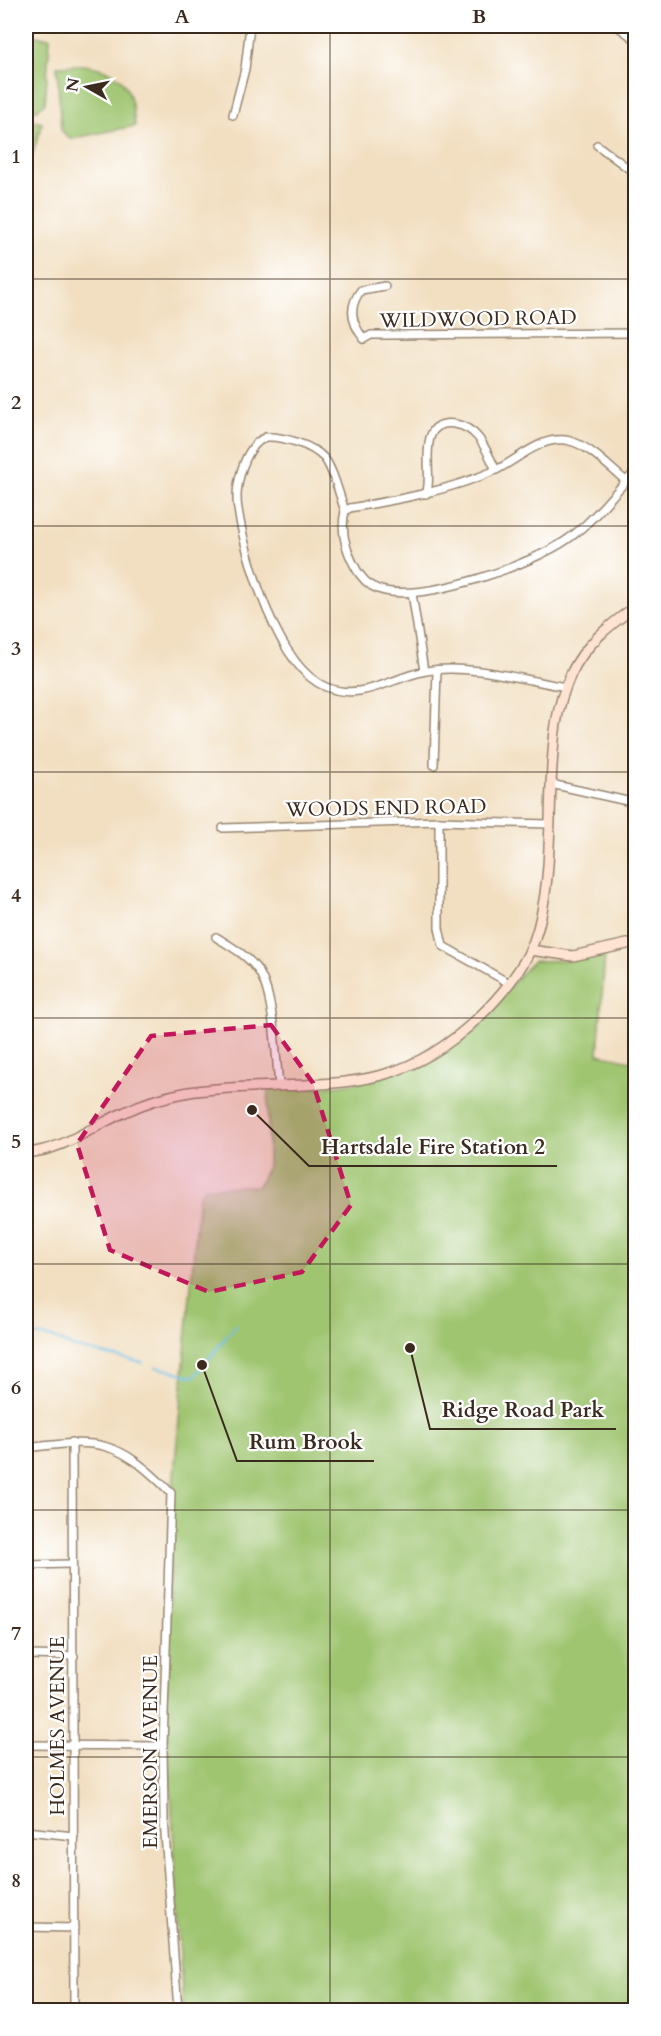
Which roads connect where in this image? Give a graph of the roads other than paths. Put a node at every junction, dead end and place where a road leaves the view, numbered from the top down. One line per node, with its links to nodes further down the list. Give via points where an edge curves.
1 (250, 26): 4 (street, via 245,69)
2 (617, 26): 3 (street)
3 (636, 40)
4 (233, 115)
5 (597, 145): 6 (street)
6 (636, 174)
7 (385, 286): 8 (street, WILDWOOD ROAD, via 361,290 353,301 353,318 364,339 371,335)
8 (636, 333)
9 (496, 470): 11 (street, via 552,440 570,441 583,446); 12 (street); 12 (street, via 473,431 455,424 439,427 426,455 430,481)
10 (636, 471): 11 (street)
11 (626, 481): 14 (street, via 566,541 531,559 476,578)
12 (426, 495): 13 (street)
13 (345, 511): 14 (street, via 345,543 364,580 379,590); 17 (street, via 324,458 273,436 262,438 254,446 239,482 238,508 249,555 281,642 313,680 338,691 371,690)
14 (412, 593): 17 (street)
15 (636, 606): 18 (main road, via 592,642)
16 (437, 670): 17 (street); 18 (street, via 471,671); 19 (street)
17 (424, 671)
18 (566, 687): 20 (main road, via 555,723)
19 (434, 765)
20 (551, 784): 21 (street); 23 (main road)
21 (636, 803)
22 (439, 821): 23 (street, WOODS END ROAD); 24 (street, WOODS END ROAD); 28 (street, via 439,928 443,946)
23 (549, 824): 27 (main road, via 542,904)
24 (223, 828)
25 (216, 936): 29 (street, via 259,971 271,1015)
26 (636, 942): 27 (main road, via 573,956)
27 (530, 950): 28 (main road)
28 (508, 983): 29 (main road, via 499,998 466,1029 414,1064 361,1079)
29 (279, 1084): 30 (main road, via 156,1099 70,1142)
30 (26, 1153)
31 (72, 1442): 32 (street); 33 (street, HOLMES AVENUE); 39 (street, EMERSON AVENUE, via 119,1449 171,1493)
32 (26, 1448)
33 (71, 1564): 34 (street); 36 (street, HOLMES AVENUE)
34 (26, 1565)
35 (26, 1655): 36 (street)
36 (74, 1656): 38 (street, HOLMES AVENUE)
37 (26, 1745): 38 (street)
38 (74, 1745): 39 (street); 41 (street, HOLMES AVENUE)
39 (163, 1746): 45 (street, EMERSON AVENUE, via 164,1821)
40 (26, 1831): 41 (street)
41 (74, 1836): 43 (street, HOLMES AVENUE)
42 (26, 1927): 43 (street)
43 (74, 1928): 44 (street, HOLMES AVENUE)
44 (74, 2010)
45 (178, 2010)

